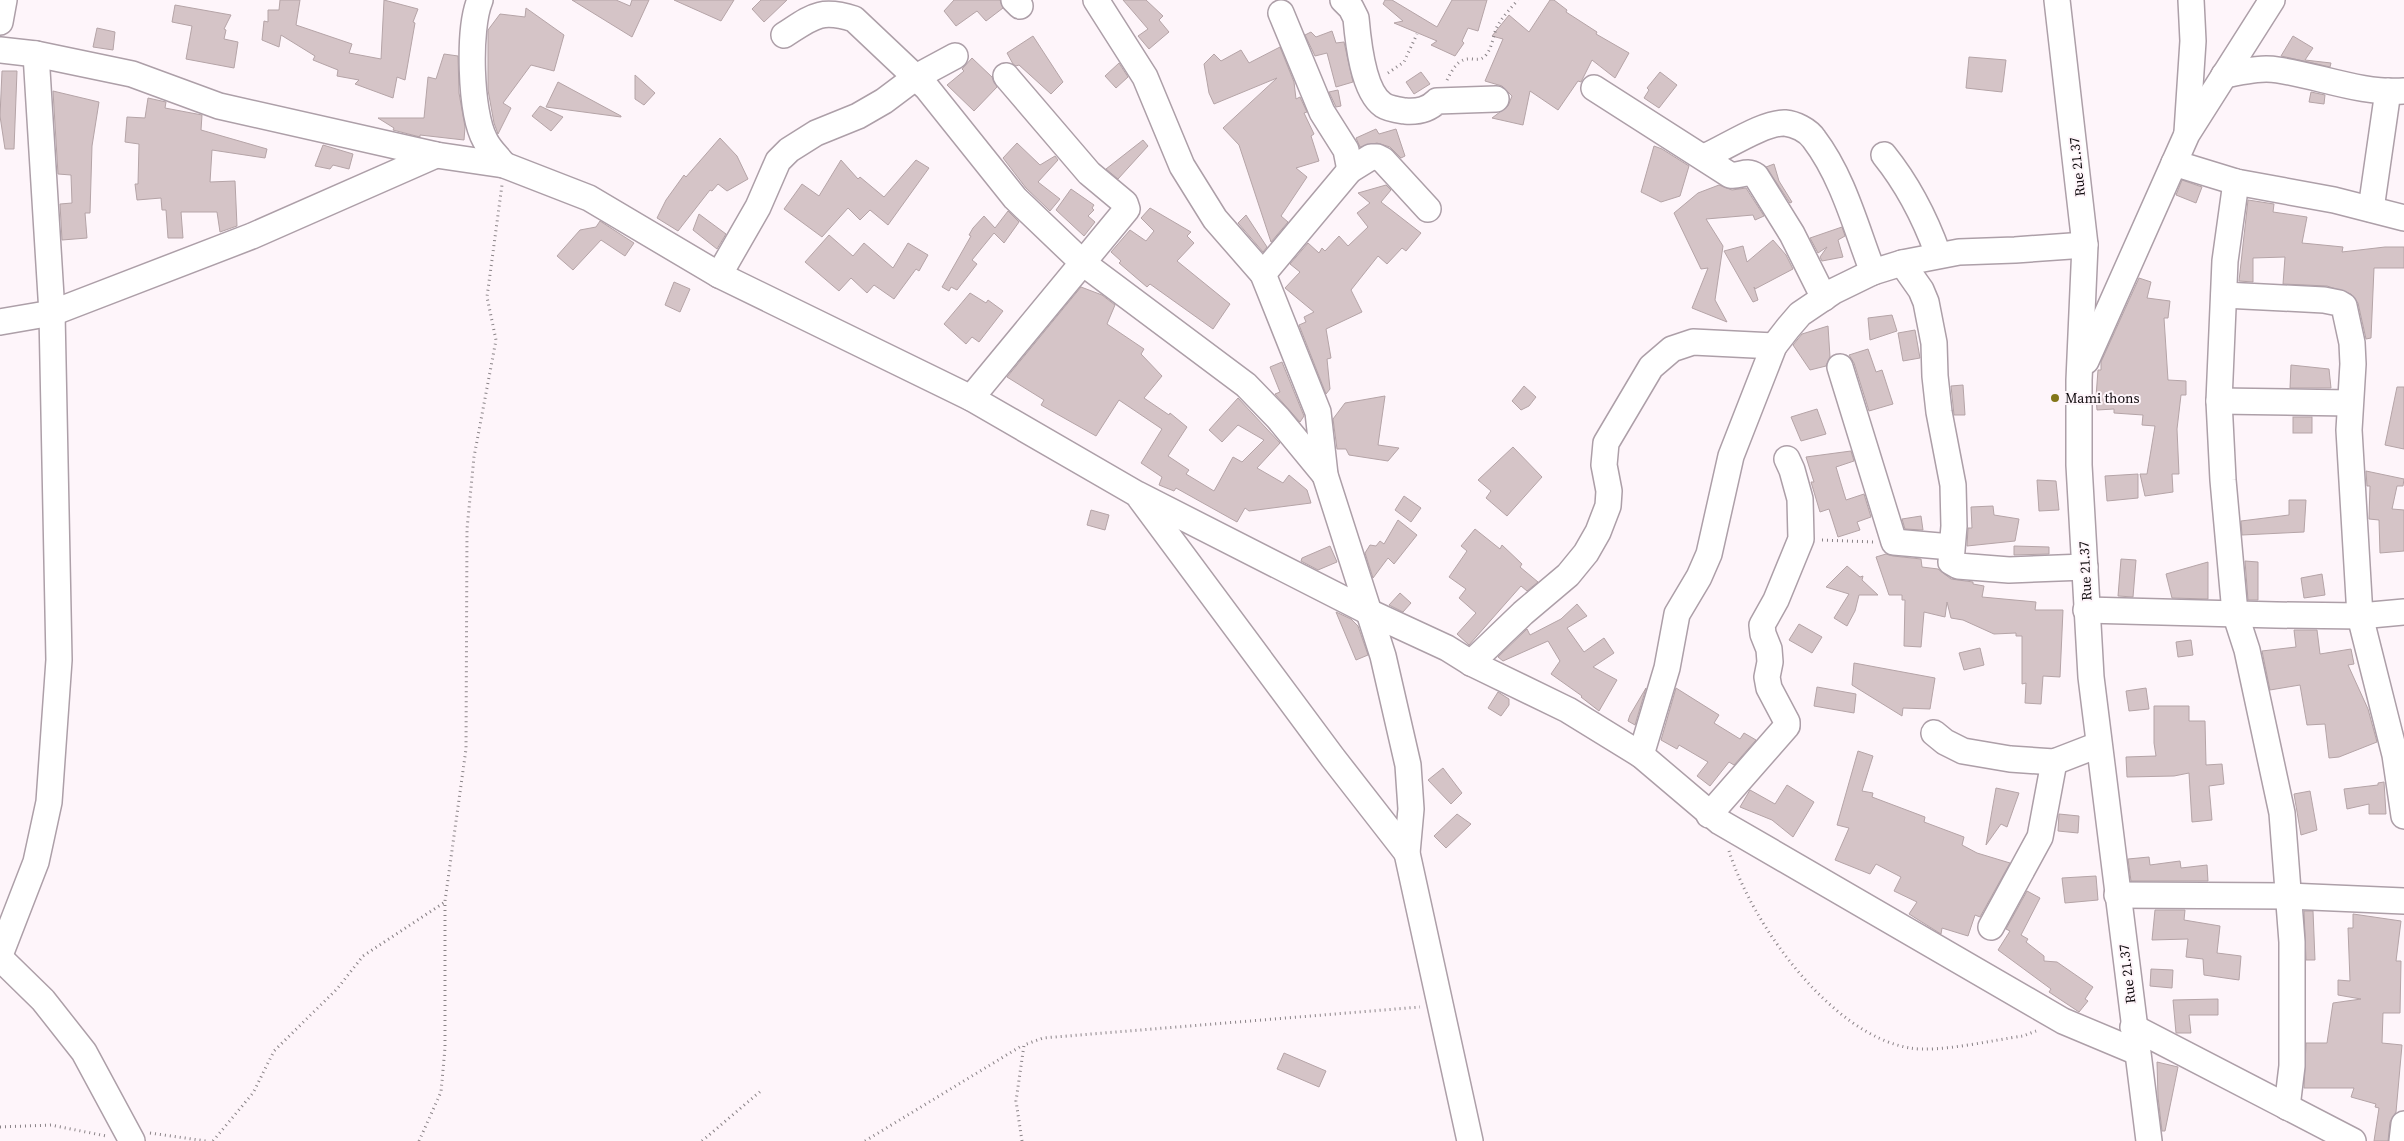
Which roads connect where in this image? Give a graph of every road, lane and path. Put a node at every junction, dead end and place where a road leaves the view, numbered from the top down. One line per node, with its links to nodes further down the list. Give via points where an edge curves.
1 (4, 0): 11 (street)
2 (480, 0): 30 (street, via 476,10 472,73 485,140)
3 (1096, 0): 42 (street, via 1145,77 1182,166 1215,219)
4 (1343, 0): 20 (street, via 1352,8 1356,18)
5 (1518, 0): 24 (path, via 1496,29 1487,54 1482,58 1458,61)
6 (2057, 0): 36 (street, Rue 21.37)
7 (2191, 0): 25 (street, via 2193,40)
8 (2272, 0): 17 (street)
9 (860, 9): 13 (street, via 840,14 821,13); 19 (street)
10 (1281, 14): 31 (street, via 1322,112 1346,150)
11 (0, 22)
12 (1417, 34): 20 (path, via 1404,62)
13 (784, 35)
14 (0, 50): 15 (street)
15 (36, 54): 26 (street, via 132,74 219,106); 45 (street)
16 (955, 56): 19 (street)
17 (2224, 75): 22 (street, via 2276,69); 25 (street)
18 (1006, 76): 38 (street, via 1089,173 1127,206)
19 (916, 77): 38 (street, via 1015,198); 41 (street, via 858,116 788,150 778,161 758,207)
20 (1367, 84): 24 (street, via 1383,106 1396,110 1419,112)
21 (1594, 88): 28 (street)
22 (2396, 91): 34 (street)
23 (1496, 99): 24 (street)
24 (1437, 101)
25 (2187, 134): 29 (street)
26 (436, 155): 30 (street); 45 (street, via 252,236)
27 (1884, 155): 37 (street, via 1921,211)
28 (1704, 157): 40 (street, via 1765,126 1784,123 1800,127 1814,138 1839,182); 44 (street, via 1730,175 1746,172 1756,176 1792,234)
29 (2174, 163): 32 (street); 49 (street)
30 (504, 165): 41 (street, via 589,198); 75 (path, via 487,297 496,340 474,457 467,529 466,749)
31 (1350, 170): 33 (street, via 1371,157 1377,157); 42 (street)
32 (2236, 182): 34 (street); 43 (street)
33 (1428, 209)
34 (2371, 210): 35 (street)
35 (2404, 218)
36 (2085, 245): 37 (street); 49 (street, Rue 21.37)
37 (1938, 254): 39 (street)
38 (1083, 263): 50 (street); 54 (street, via 1246,385 1278,418)
39 (1902, 263): 40 (street); 58 (street, via 1926,302 1934,343 1939,412 1953,486)
40 (1873, 272): 44 (street)
41 (719, 274): 50 (street)
42 (1263, 274): 54 (street, via 1318,412)
43 (2224, 295): 51 (street); 52 (street, via 2313,298 2341,304 2352,343)
44 (1824, 298): 47 (street, via 1800,314)
45 (52, 313): 46 (street); 78 (street, via 59,660 49,802 36,862)
46 (0, 322)
47 (1774, 346): 65 (street, via 1693,342 1672,349 1651,367 1606,443 1604,465 1608,506 1586,553 1568,575); 68 (street, via 1731,456 1709,554 1677,614 1667,668)
48 (1840, 367): 57 (street)
49 (2079, 380): 59 (street, Rue 21.37, via 2079,465)
50 (971, 398): 55 (street)
51 (2219, 401): 52 (street); 63 (street)
52 (2350, 403): 64 (street)
53 (1786, 459): 56 (street, via 1800,500)
54 (1325, 476): 61 (street)
55 (1137, 494): 61 (street); 72 (street)
56 (1801, 539): 57 (path); 71 (street, via 1762,625 1769,649 1769,688 1787,726)
57 (1894, 542): 58 (street)
58 (1951, 547): 59 (street, via 1950,560 1958,566 2018,570)
59 (2085, 567): 60 (street, Rue 21.37)
60 (2086, 610): 63 (street); 67 (street, Rue 21.37)
61 (1367, 611): 65 (street, via 1447,648); 72 (street, via 1383,656 1408,765 1411,809)
62 (2404, 612): 64 (street)
63 (2235, 613): 64 (street); 74 (street, via 2247,650 2282,813)
64 (2360, 616): 70 (street, via 2395,755)
65 (1471, 663): 68 (street, via 1568,710)
66 (1934, 733): 69 (street, via 1963,751)
67 (2098, 746): 69 (street); 73 (street, Rue 21.37)
68 (1641, 755): 71 (street)
69 (2054, 762): 77 (street, via 2040,836)
70 (2404, 816)
71 (1715, 819): 80 (street); 80 (path, via 1750,903 1793,966 1852,1024 1882,1041 1933,1049 2024,1036)
72 (1407, 854): 79 (street)
73 (2117, 895): 74 (street); 81 (street, Rue 21.37)
74 (2288, 896): 76 (street); 85 (street, via 2292,942 2292,1066)
75 (445, 901): 90 (path, via 363,956 337,989 274,1051 253,1093); 91 (path, via 445,1048 441,1092)
76 (2404, 901)
77 (1991, 926)
78 (0, 956): 88 (street, via 43,1000 84,1052)
79 (1441, 1006): 82 (path, via 1043,1038); 95 (street)
80 (2062, 1021): 83 (street)
81 (2133, 1027): 83 (street, Rue 21.37); 85 (street)
82 (1024, 1045): 93 (path); 94 (path, via 1016,1101)
83 (2137, 1052): 96 (street, Rue 21.37)
84 (762, 1090): 92 (path)
85 (2287, 1107): 97 (street)
86 (2404, 1124): 98 (street)
87 (0, 1127): 88 (path, via 51,1125)
88 (128, 1138): 89 (path, via 151,1132)
89 (206, 1141)
90 (213, 1141)
91 (419, 1141)
92 (702, 1141)
93 (865, 1141)
94 (1022, 1141)
95 (1470, 1141)
96 (2149, 1141)
97 (2353, 1141)
98 (2402, 1141)

